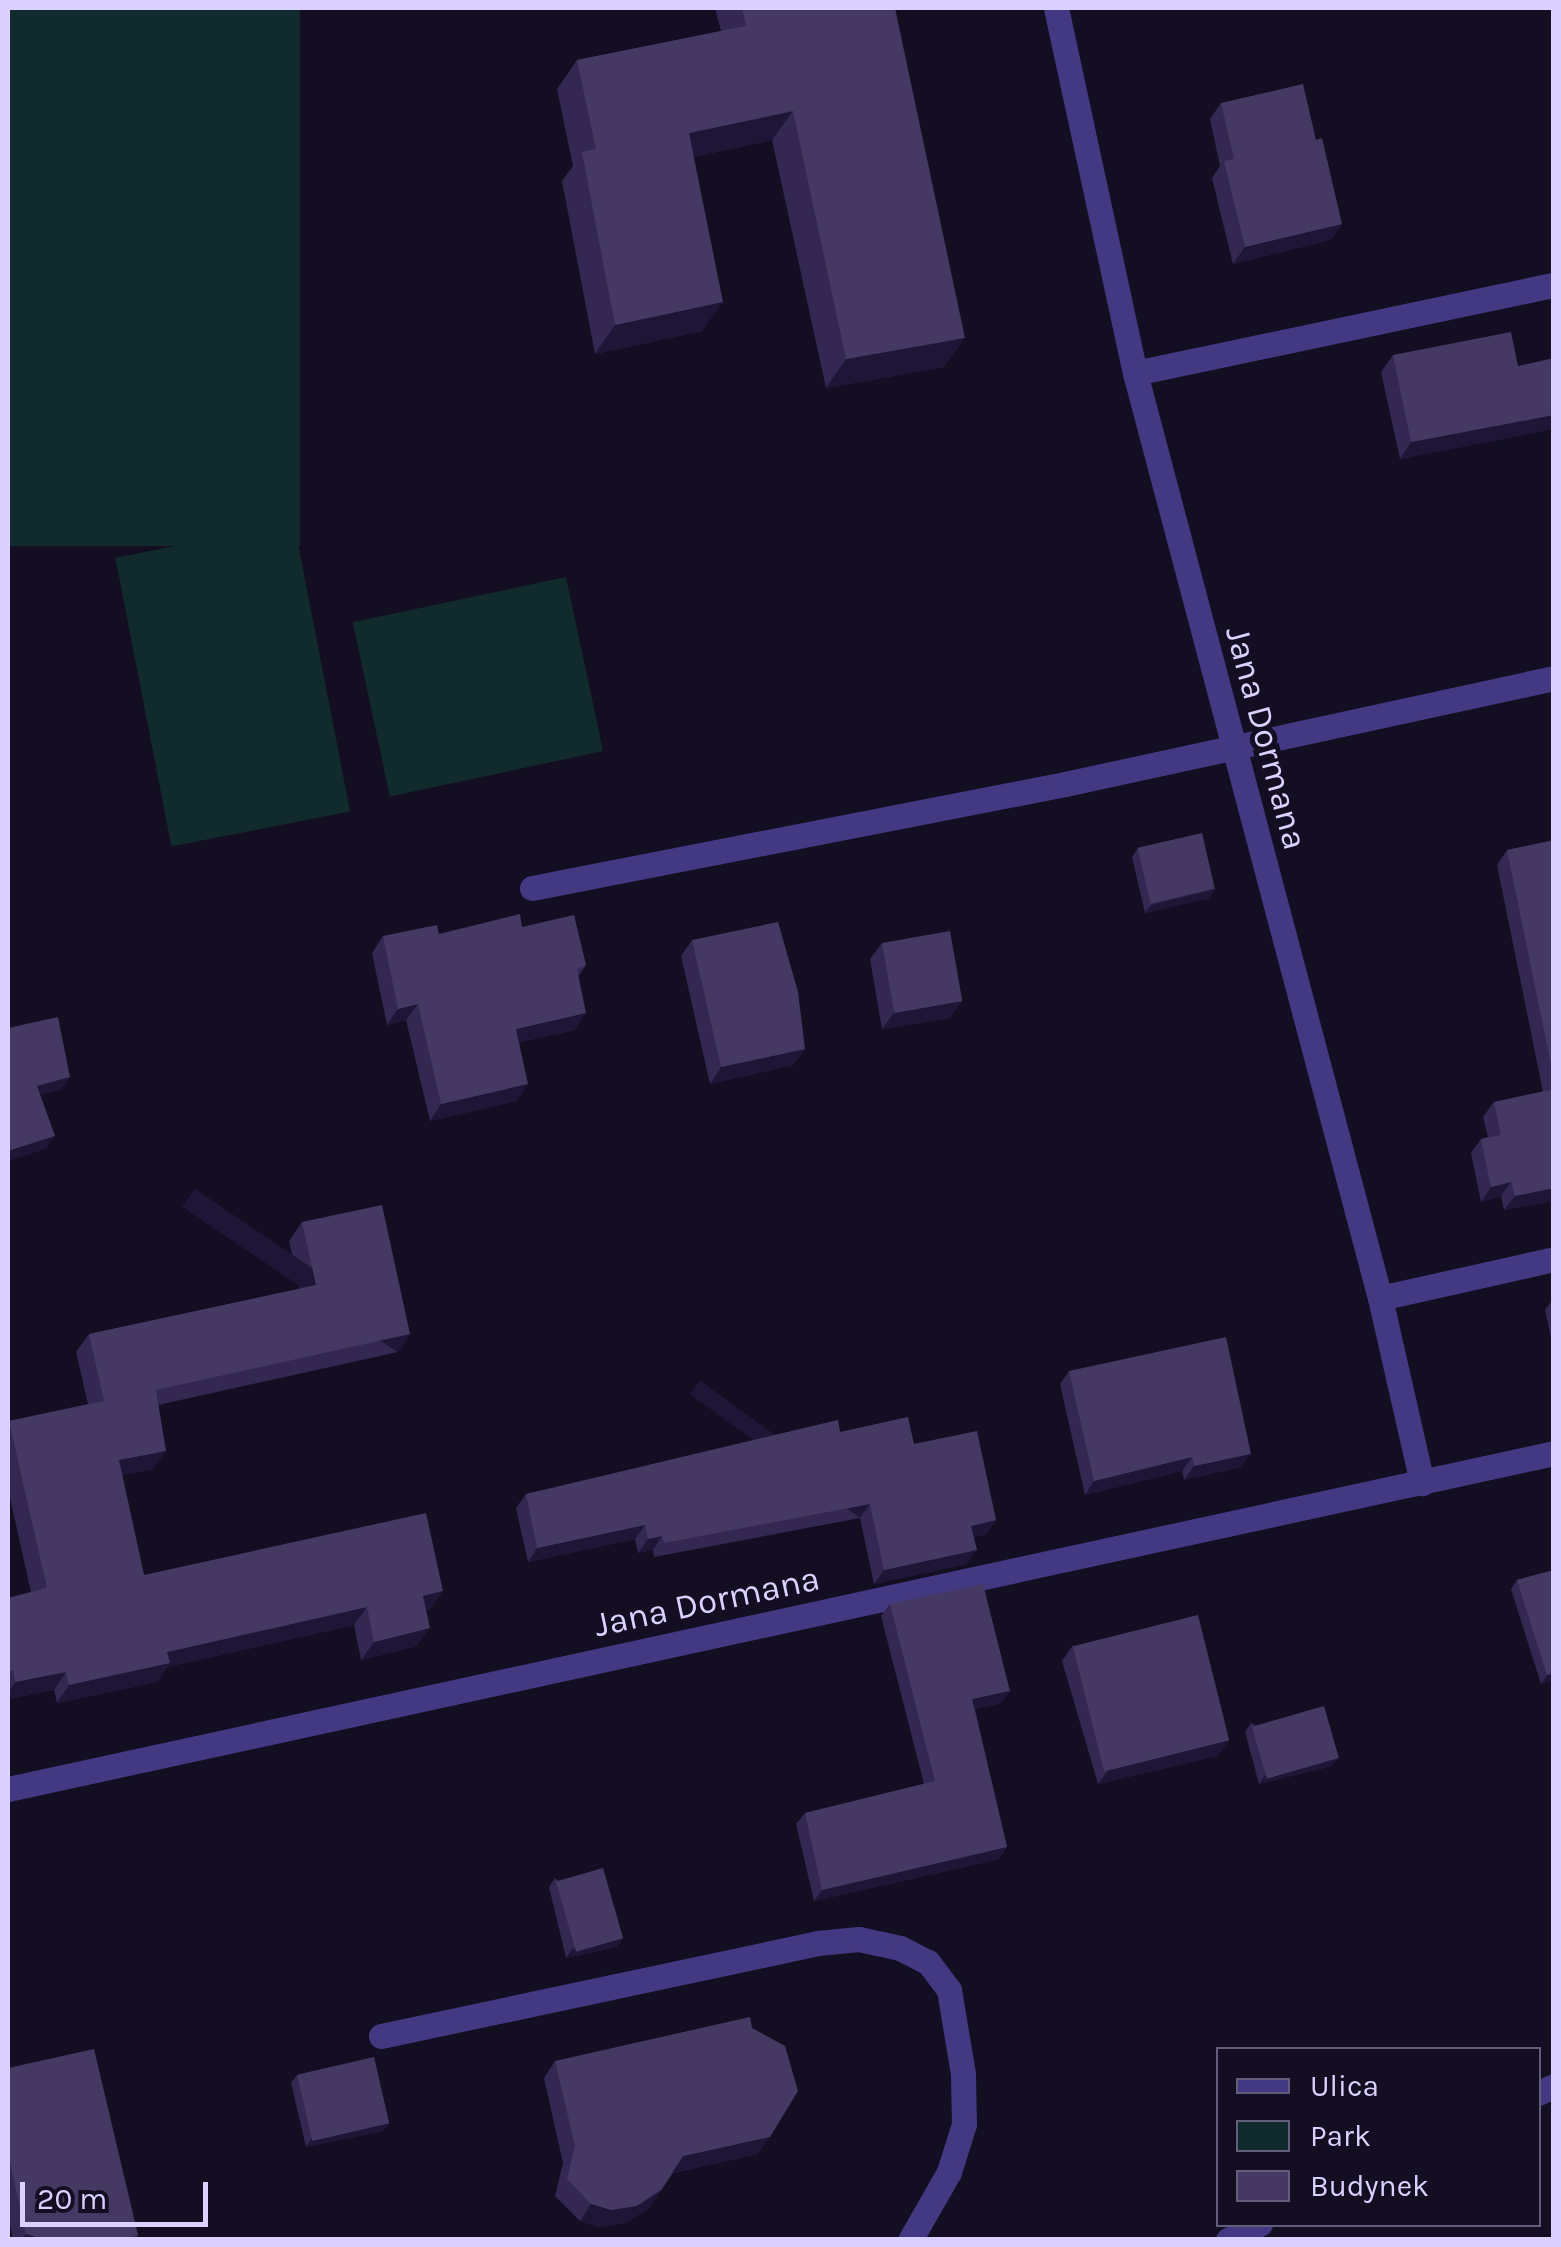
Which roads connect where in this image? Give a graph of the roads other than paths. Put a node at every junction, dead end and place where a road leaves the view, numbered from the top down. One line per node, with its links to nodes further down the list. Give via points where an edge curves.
1 (1056, 8): 3 (street, Jana Dormana)
2 (1554, 285): 3 (street)
3 (1135, 374): 5 (street, Jana Dormana)
4 (1554, 678): 5 (street)
5 (1232, 746): 6 (street); 8 (street, Jana Dormana)
6 (532, 888)
7 (1554, 1259): 8 (street)
8 (1380, 1298): 10 (street, Jana Dormana)
9 (1554, 1454): 10 (street, Jana Dormana)
10 (1422, 1483): 11 (street, Jana Dormana)
11 (8, 1789)
12 (382, 2036): 14 (street, via 818,1944 859,1938 900,1948 928,1962 949,1990 963,2074 964,2124 949,2172)
13 (1254, 2227): 15 (street)
14 (910, 2240)
15 (1228, 2240)

